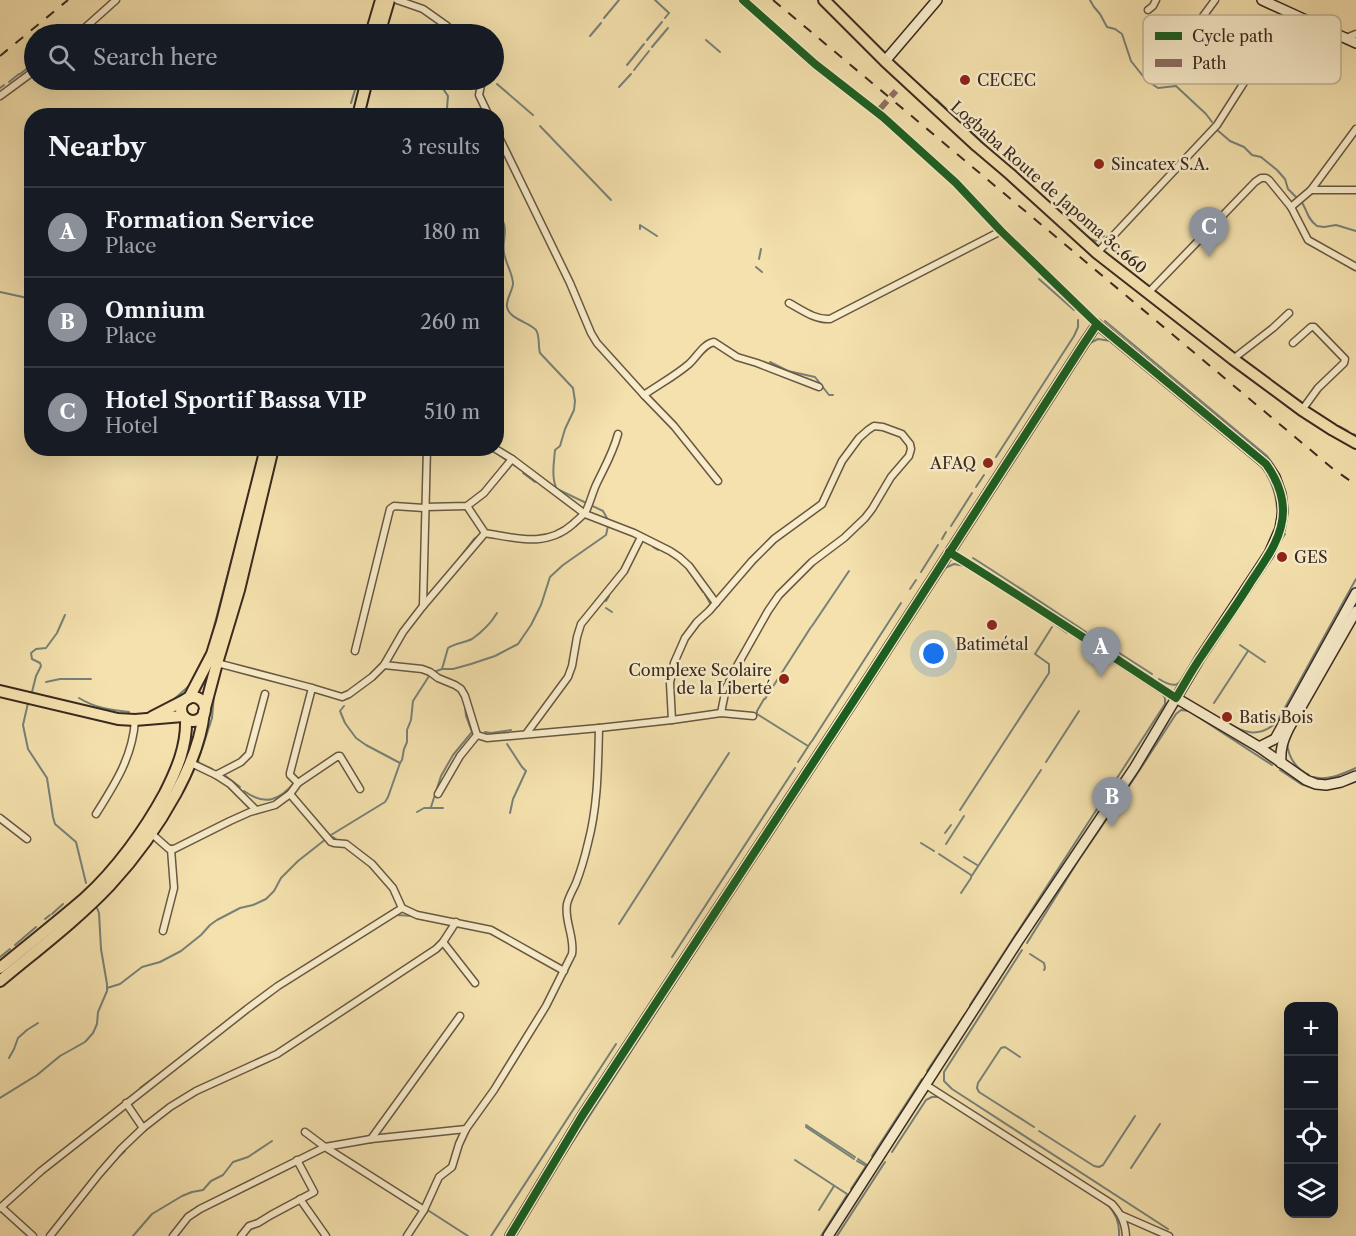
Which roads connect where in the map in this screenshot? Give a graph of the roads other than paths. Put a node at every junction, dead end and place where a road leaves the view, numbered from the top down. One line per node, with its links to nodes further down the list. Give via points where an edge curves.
1 (116, 0): 16 (street)
2 (381, 0): 17 (main road)
3 (389, 0): 18 (main road)
4 (397, 0): 19 (street, via 423,9)
5 (742, 0): 39 (street, via 883,117 956,183)
6 (824, 0): 24 (main road, Logbaba Route de Japoma 3c.660)
7 (937, 0): 24 (street)
8 (1156, 0): 11 (street)
9 (1215, 0): 13 (street)
10 (1262, 0): 12 (street)
11 (1148, 10)
12 (1288, 12): 14 (street); 15 (street)
13 (1204, 15)
14 (1286, 15)
15 (1295, 15)
16 (89, 24)
17 (375, 24)
18 (382, 24)
19 (444, 24)
20 (1356, 34): 22 (street)
21 (1341, 36): 22 (street)
22 (1346, 38): 23 (street)
23 (1356, 43)
24 (885, 61): 40 (main road, Logbaba Route de Japoma 3c.660)
25 (24, 78): 30 (street)
26 (1243, 84): 40 (street, via 1217,125)
27 (361, 90): 31 (main road)
28 (362, 90): 32 (main road)
29 (479, 90): 33 (street)
30 (0, 96)
31 (354, 108)
32 (359, 108)
33 (485, 108)
34 (1356, 129): 36 (street)
35 (504, 147): 49 (street, via 591,333)
36 (1311, 190): 37 (street); 38 (street)
37 (1356, 190)
38 (1291, 207): 41 (street, via 1308,240); 42 (street, via 1269,180 1261,178)
39 (1001, 231): 43 (street, via 830,319 817,318); 45 (street)
40 (1097, 253): 42 (main road, Logbaba Route de Japoma 3c.660)
41 (1356, 267)
42 (1148, 293): 47 (main road, Logbaba Route de Japoma 3c.660)
43 (789, 303)
44 (1289, 313): 47 (street)
45 (1097, 324): 65 (street); 77 (street, via 1266,464 1281,494 1283,511 1275,544)
46 (1293, 343): 50 (street, via 1314,327 1345,359)
47 (1233, 359): 50 (main road, Logbaba Route de Japoma 3c.660)
48 (819, 387): 49 (street, via 737,357 714,342 707,344 682,370)
49 (644, 395): 58 (street)
50 (1302, 410): 52 (main road, Logbaba Route de Japoma 3c.660)
51 (618, 434): 62 (street)
52 (1356, 443)
53 (504, 454): 57 (street)
54 (265, 456): 59 (main road)
55 (270, 456): 59 (main road)
56 (427, 456): 61 (street)
57 (512, 459): 60 (street, via 484,493); 62 (street)
58 (718, 480)
59 (261, 484): 66 (main road)
60 (467, 506): 61 (street); 63 (street)
61 (424, 508): 69 (street); 71 (street, via 390,509)
62 (585, 514): 63 (street, via 564,532 547,538 525,540); 64 (street)
63 (484, 533): 69 (street)
64 (641, 537): 68 (street, via 679,557); 86 (street, via 624,571 581,624 568,676)
65 (950, 552): 77 (street); 132 (street, via 582,1116)
66 (236, 589): 72 (main road); 78 (main road, via 212,654)
67 (1356, 593): 88 (street, via 1282,728 1275,739)
68 (716, 603): 80 (street, via 774,539 822,504 842,461 859,438 874,426 902,434 910,444 909,456 865,518 812,562 773,603 726,688); 84 (street, via 685,638 674,663 669,684)
69 (423, 606): 73 (street)
70 (1356, 611): 90 (street, via 1289,728 1280,751)
71 (355, 651)
72 (216, 663): 74 (street); 79 (main road)
73 (384, 665): 74 (street, via 345,696); 87 (street, via 422,669 461,689)
74 (312, 688): 94 (street, via 290,773)
75 (0, 691): 83 (main road, via 103,717)
76 (265, 694): 91 (street, via 249,754)
77 (1176, 698): 88 (street); 113 (street, via 1135,767)
78 (188, 699): 79 (main road, via 202,701); 82 (main road, via 182,705); 83 (main road)
79 (204, 710): 82 (main road, via 197,720); 89 (main road, via 201,737)
80 (721, 713): 81 (street); 84 (street)
81 (753, 716)
82 (185, 717): 83 (main road); 93 (main road, via 186,738)
83 (141, 720): 99 (street, via 115,785)
84 (672, 720): 85 (street)
85 (599, 728): 86 (street); 109 (street, via 597,788 590,835 566,908 573,947)
86 (526, 734): 87 (street, via 487,738)
87 (477, 735): 97 (street)
88 (1259, 747): 90 (street)
89 (191, 763): 91 (street); 93 (main road)
90 (1281, 763): 92 (street, via 1316,784)
91 (216, 775): 98 (street, via 240,792)
92 (1356, 776)
93 (177, 781): 101 (main road); 108 (main road, via 105,878)
94 (298, 783): 95 (street, via 339,755); 96 (street)
95 (360, 789)
96 (290, 794): 98 (street, via 275,805); 104 (street, via 331,842 346,844 372,864 393,888)
97 (438, 794)
98 (256, 810): 103 (street)
99 (96, 814)
100 (0, 818): 102 (street)
101 (152, 834): 103 (street); 110 (main road, via 95,900)
102 (27, 839)
103 (171, 849): 106 (street, via 174,888)
104 (402, 908): 105 (street, via 417,915); 114 (street, via 278,986)
105 (456, 922): 107 (street); 109 (street, via 491,930)
106 (163, 931)
107 (443, 942): 111 (street); 115 (street, via 277,1054 196,1091)
108 (1, 965)
109 (564, 971): 116 (street, via 494,1090)
110 (0, 981)
111 (475, 983)
112 (460, 1016): 118 (street)
113 (926, 1085): 124 (street, via 1112,1204); 133 (street)
114 (126, 1103): 115 (street); 122 (street)
115 (143, 1128): 127 (street, via 100,1173)
116 (466, 1129): 118 (street); 123 (street, via 452,1167 437,1181)
117 (305, 1132): 119 (street)
118 (371, 1139): 119 (street)
119 (326, 1147): 120 (street); 123 (street)
120 (297, 1160): 121 (street, via 314,1189); 125 (street, via 200,1209)
121 (300, 1199): 129 (street, via 249,1226); 130 (street)
122 (0, 1207): 126 (street)
123 (424, 1210): 131 (street)
124 (1121, 1215): 134 (street); 135 (street)
125 (175, 1233): 128 (street)
126 (33, 1236)
127 (50, 1236)
128 (183, 1236)
129 (241, 1236)
130 (326, 1236)
131 (406, 1236)
132 (510, 1236)
133 (828, 1236)
134 (1126, 1236)
135 (1169, 1236)

